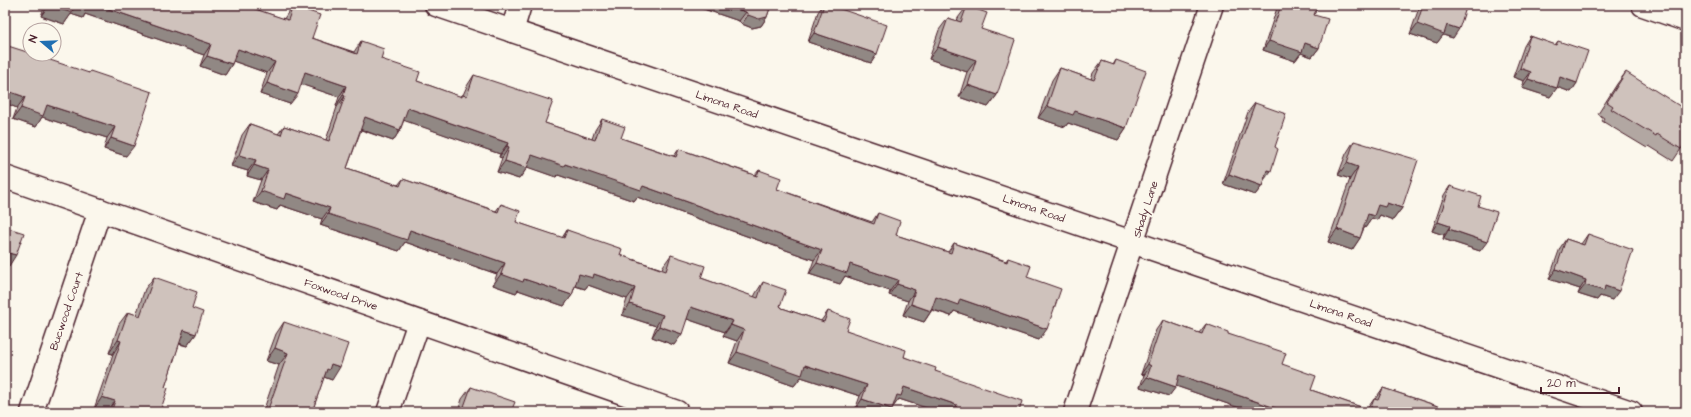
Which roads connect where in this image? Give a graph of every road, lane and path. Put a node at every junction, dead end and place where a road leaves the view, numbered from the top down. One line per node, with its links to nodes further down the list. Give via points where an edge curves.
1 (436, 5): 6 (street, Limona Road)
2 (520, 5): 6 (street)
3 (1212, 5): 9 (street, Shady Lane)
4 (1643, 5): 5 (street)
5 (1686, 20)
6 (512, 31): 9 (street, Limona Road)
7 (5, 177): 8 (street, Foxwood Drive)
8 (100, 210): 10 (street, Foxwood Drive); 11 (street, Bucwood Court)
9 (1134, 242): 14 (street, Shady Lane); 15 (street, Limona Road)
10 (419, 322): 12 (street); 13 (street, Foxwood Drive)
11 (32, 412)
12 (388, 412)
13 (677, 412)
14 (1076, 412)
15 (1631, 412)

